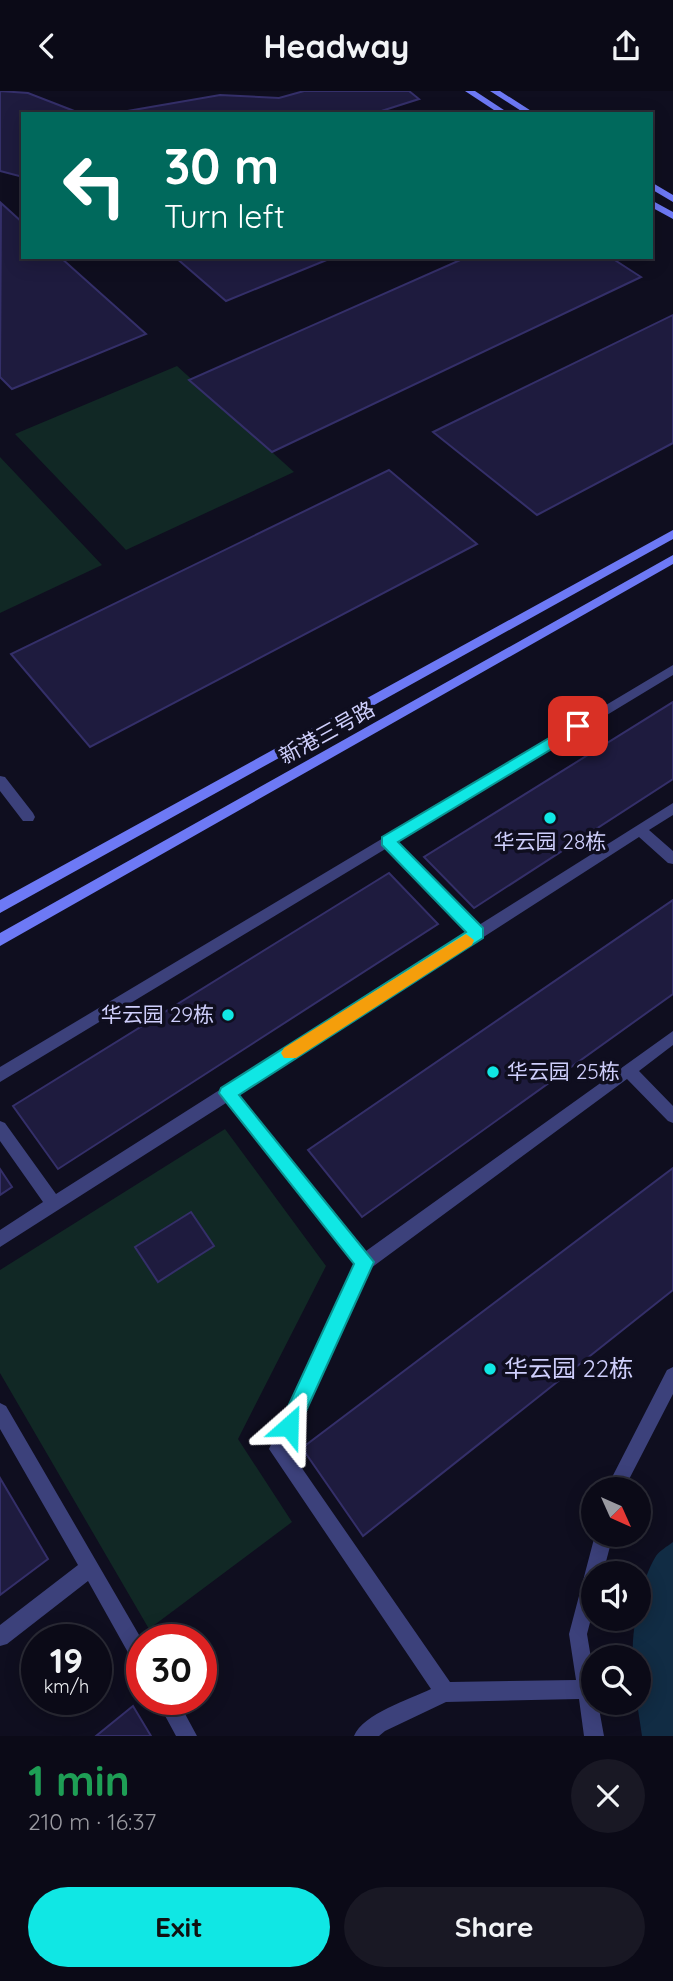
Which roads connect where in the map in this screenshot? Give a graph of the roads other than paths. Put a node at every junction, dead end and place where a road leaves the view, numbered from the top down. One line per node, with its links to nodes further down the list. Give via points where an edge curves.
1 (469, 91): 3 (main road)
2 (494, 91): 4 (main road)
3 (503, 112)
4 (529, 112)
5 (653, 186): 6 (main road)
6 (673, 199)
7 (653, 204): 8 (main road)
8 (673, 216)
9 (673, 534): 18 (main road, 新港三号路)
10 (673, 559): 20 (main road, 新港三号路)
11 (673, 669): 16 (street)
12 (0, 781): 14 (street)
13 (673, 809): 15 (street)
14 (28, 817)
15 (640, 830): 17 (street); 19 (street)
16 (388, 841): 19 (street); 23 (street)
17 (673, 859)
18 (0, 907)
19 (478, 933): 24 (street)
20 (0, 940)
21 (673, 1037): 22 (street)
22 (628, 1070): 25 (street); 29 (street)
23 (0, 1075)
24 (227, 1093): 27 (street); 29 (street)
25 (673, 1116)
26 (0, 1128): 27 (street)
27 (54, 1204): 28 (street)
28 (0, 1239)
29 (365, 1262): 39 (street, via 278,1449)
30 (673, 1376): 32 (street)
31 (0, 1412): 33 (street)
32 (621, 1477)
33 (90, 1568): 35 (street); 36 (street)
34 (581, 1623): 37 (street)
35 (126, 1630)
36 (0, 1637)
37 (581, 1652)
38 (581, 1689): 39 (street)
39 (445, 1692): 43 (street, via 378,1724)
40 (175, 1715): 42 (street)
41 (591, 1715): 44 (street)
42 (187, 1736)
43 (364, 1736)
44 (594, 1736)

